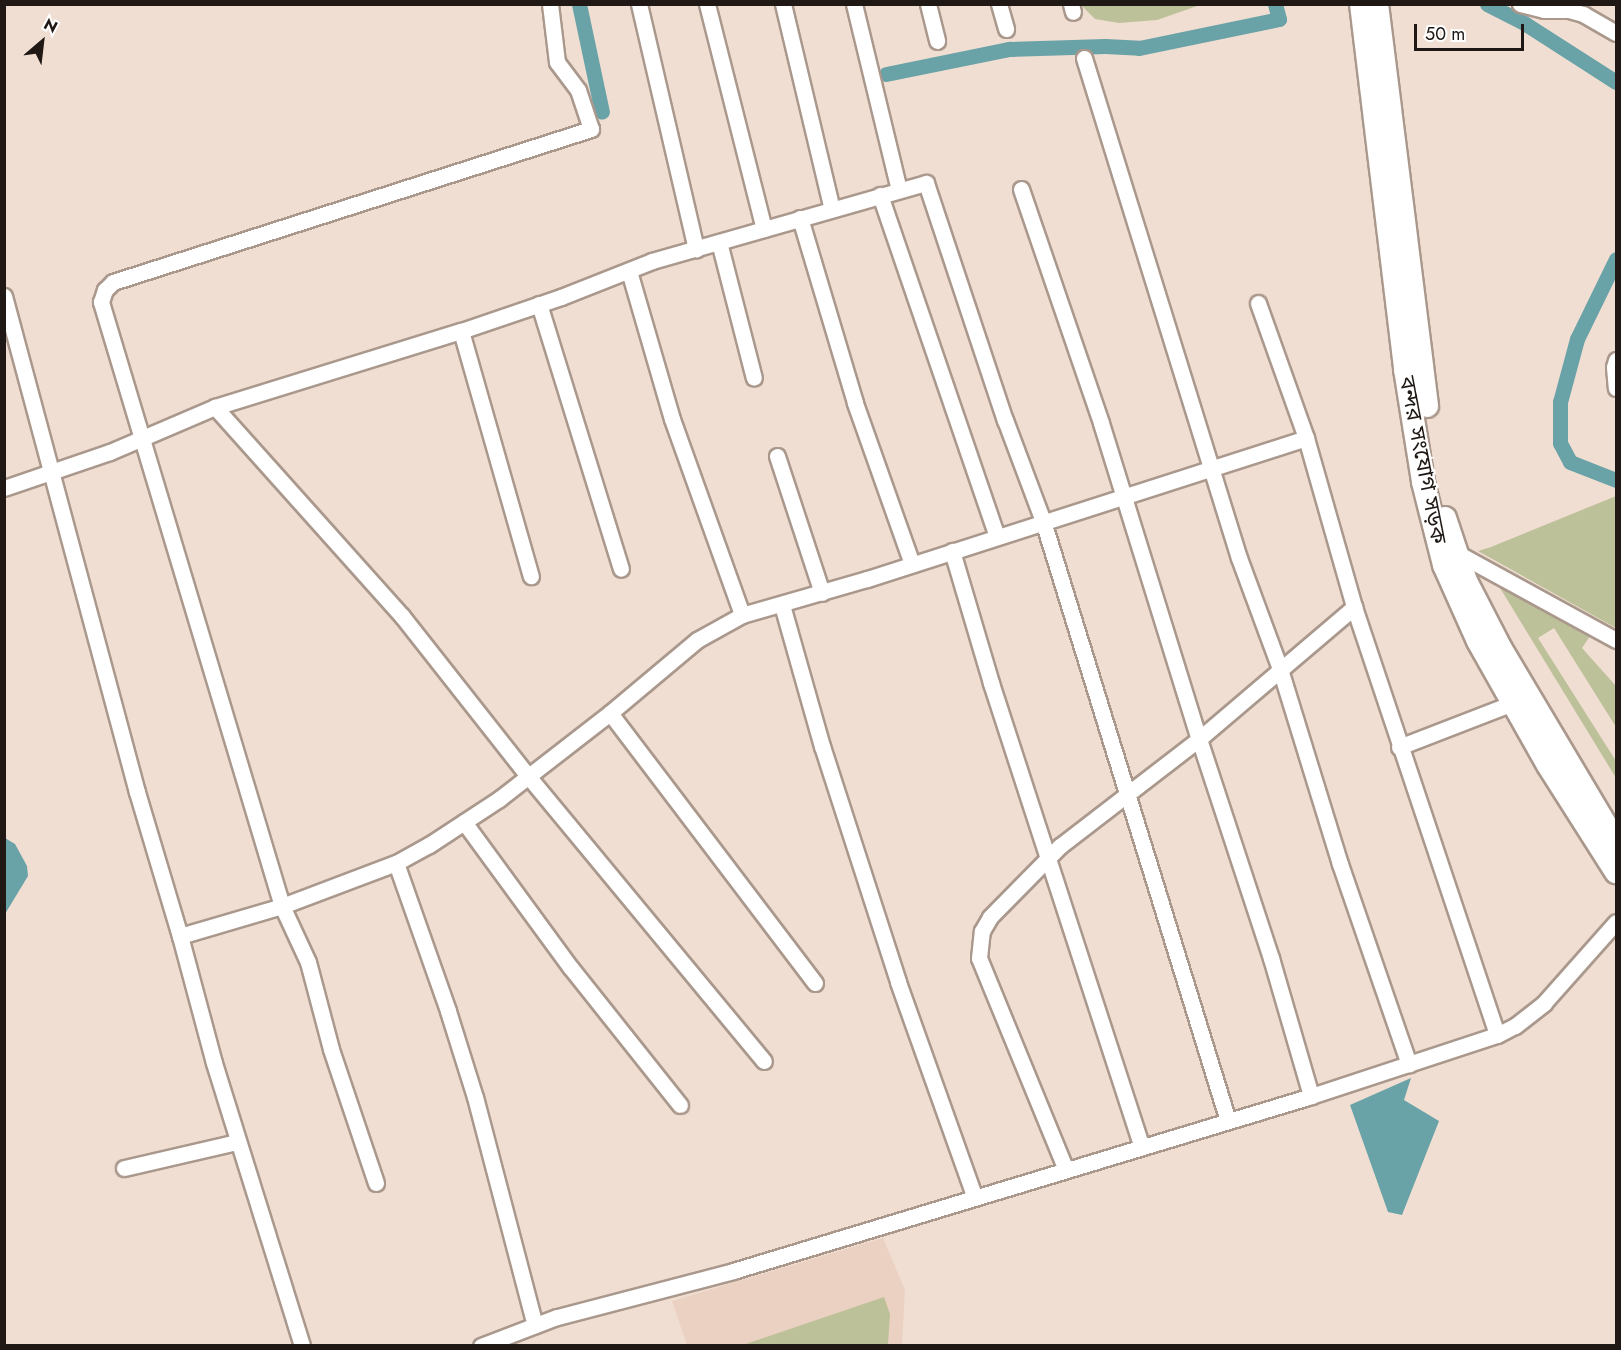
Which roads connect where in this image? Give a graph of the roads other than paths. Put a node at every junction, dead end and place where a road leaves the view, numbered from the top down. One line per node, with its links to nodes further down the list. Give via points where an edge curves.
1 (550, 4): 33 (street, via 557,62 578,90 591,129 113,282 105,290 100,302)
2 (639, 4): 22 (street)
3 (707, 4): 20 (street)
4 (783, 4): 18 (street)
5 (854, 4): 16 (street)
6 (928, 4): 13 (street)
7 (999, 4): 11 (street)
8 (1520, 4): 10 (street)
9 (1370, 9): 42 (highway, বন্দর সংযোগ সড়ক, via 1422,379 1446,521); 52 (highway, বন্দর সংযোগ সড়ক, via 1405,369 1432,525 1460,604)
10 (1586, 9): 12 (street)
11 (1006, 30)
12 (1617, 33)
13 (937, 41)
14 (1084, 58): 35 (street)
15 (1021, 189): 38 (street)
16 (899, 190): 17 (street); 39 (street, via 926,183)
17 (880, 195): 18 (street); 40 (street)
18 (832, 209): 19 (street)
19 (800, 218): 20 (street); 43 (street, via 855,403)
20 (764, 229): 21 (street)
21 (719, 242): 22 (street); 29 (street)
22 (696, 249): 23 (street)
23 (628, 271): 26 (street); 49 (street, via 672,419)
24 (4, 296): 36 (street)
25 (1258, 303): 32 (street)
26 (539, 304): 27 (street); 44 (street)
27 (461, 332): 31 (street); 45 (street)
28 (1617, 360): 30 (street)
29 (754, 378)
30 (1617, 388)
31 (215, 407): 33 (street); 56 (street, via 402,616)
32 (1306, 438): 35 (street); 48 (street)
33 (140, 440): 36 (street); 63 (street)
34 (777, 456): 46 (street)
35 (1212, 468): 38 (street); 51 (street, via 1239,558)
36 (52, 474): 37 (street); 65 (street)
37 (4, 488)
38 (1124, 496): 39 (street); 54 (street)
39 (1043, 521): 40 (street); 57 (street)
40 (997, 536): 41 (street)
41 (952, 551): 43 (street); 60 (street)
42 (1457, 553): 50 (street); 59 (highway, বন্দর সংযোগ সড়ক, via 1466,581 1501,649)
43 (912, 564): 46 (street)
44 (621, 569)
45 (531, 576)
46 (822, 593): 47 (street)
47 (782, 605): 49 (street); 78 (street, via 822,746 898,982)
48 (1354, 606): 51 (street); 55 (street)
49 (742, 615): 53 (street, via 697,640)
50 (1617, 640)
51 (1280, 669): 54 (street); 69 (street, via 1340,864)
52 (1513, 703): 55 (street); 62 (highway, বন্দর সংযোগ সড়ক, via 1572,805)
53 (610, 713): 56 (street); 66 (street)
54 (1199, 739): 57 (street); 70 (street, via 1271,958)
55 (1400, 747): 67 (street)
56 (528, 776): 58 (street); 68 (street)
57 (1126, 794): 60 (street); 72 (street)
58 (464, 822): 61 (street); 71 (street, via 571,968)
59 (1617, 842)
60 (1049, 857): 74 (street); 76 (street, via 990,917 980,938 979,958)
61 (396, 863): 63 (street); 79 (street, via 475,1097)
62 (1617, 872)
63 (282, 906): 65 (street); 77 (street, via 308,962 331,1049)
64 (1617, 922): 67 (street, via 1544,1003)
65 (180, 936): 73 (street)
66 (815, 983)
67 (1497, 1035): 69 (street)
68 (764, 1061)
69 (1409, 1064): 70 (street)
70 (1311, 1096): 72 (street)
71 (680, 1105)
72 (1228, 1121): 74 (street)
73 (237, 1142): 75 (street); 80 (street)
74 (1142, 1147): 76 (street)
75 (124, 1168)
76 (1066, 1170): 78 (street)
77 (376, 1183)
78 (974, 1196): 79 (street, via 733,1271)
79 (535, 1325): 81 (street)
80 (302, 1346)
81 (481, 1346)

